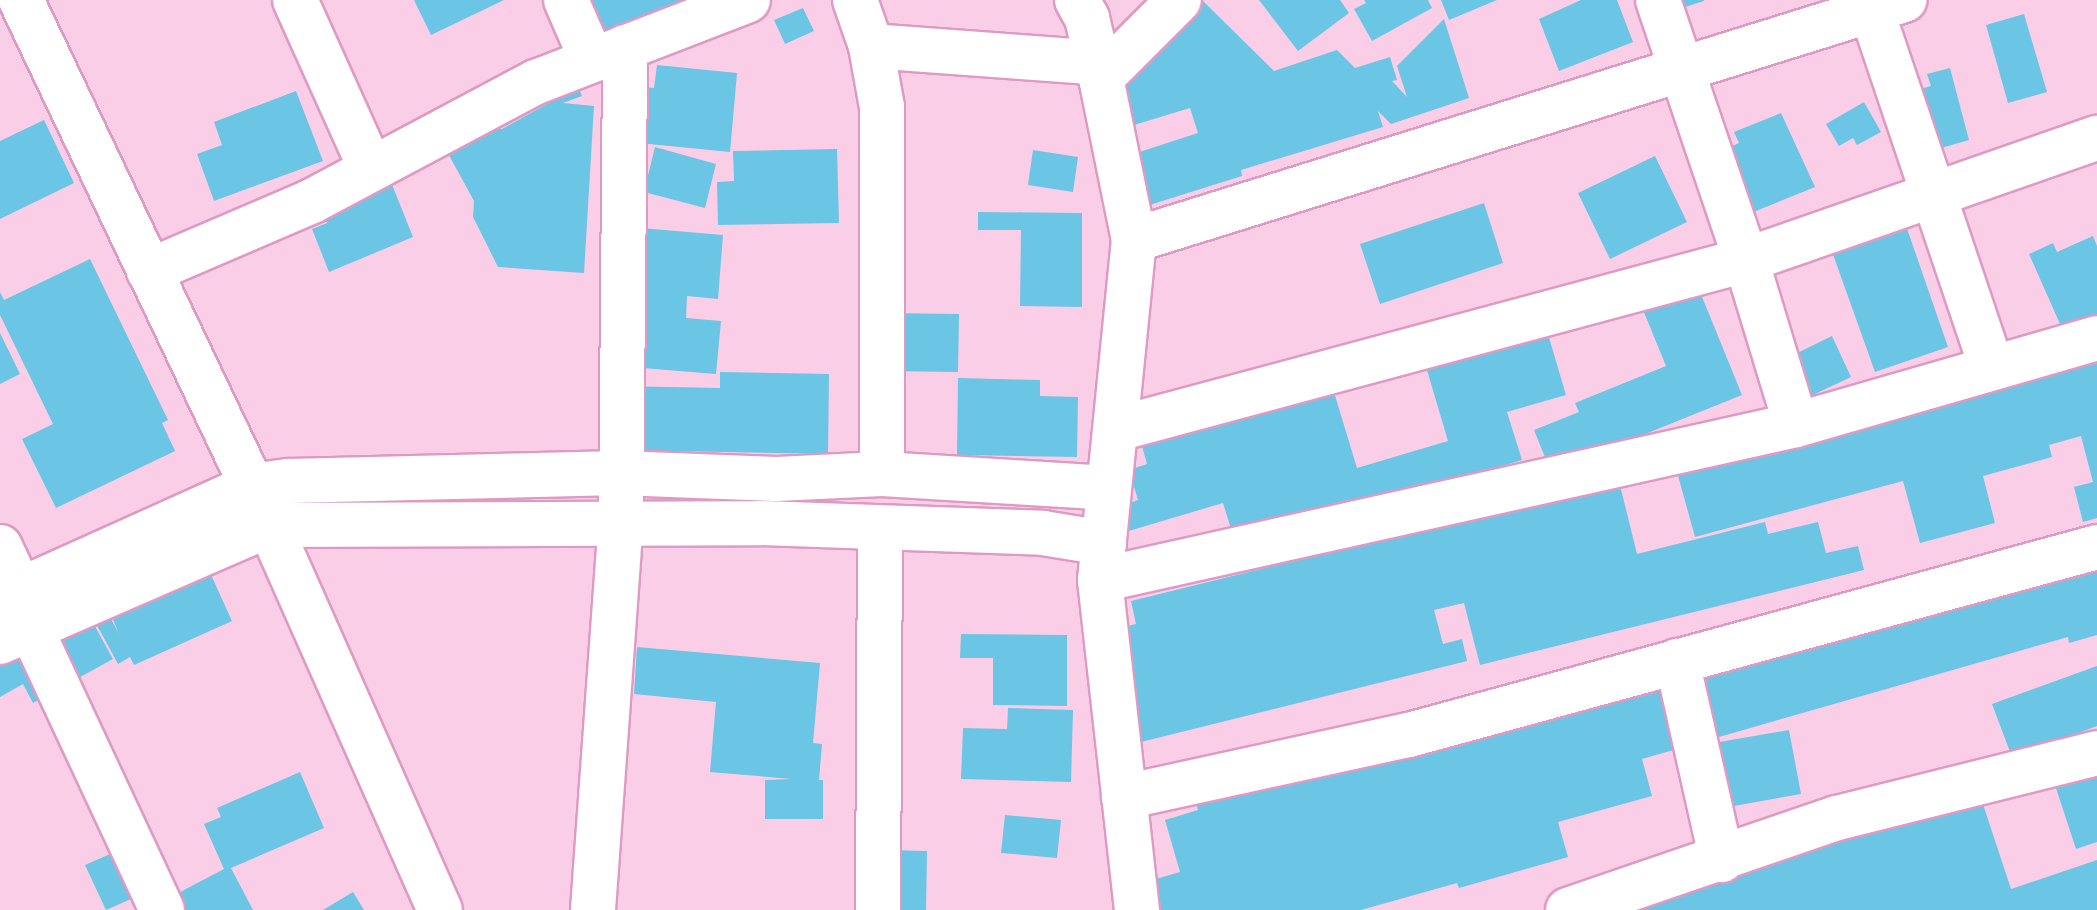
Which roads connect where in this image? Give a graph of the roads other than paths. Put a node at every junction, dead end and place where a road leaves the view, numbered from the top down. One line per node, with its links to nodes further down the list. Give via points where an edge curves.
1 (21, 0): 19 (street)
2 (295, 0): 15 (street)
3 (566, 0): 11 (street)
4 (748, 0): 11 (street)
5 (855, 0): 10 (street)
6 (1077, 0): 13 (street)
7 (1179, 0): 13 (street)
8 (1658, 0): 12 (street)
9 (1881, 4): 12 (street); 16 (street)
10 (871, 46): 13 (street); 25 (street, via 882,107)
11 (609, 53): 15 (street, via 536,82); 24 (street)
12 (1683, 69): 17 (street); 18 (street)
13 (1100, 71): 17 (street)
14 (2097, 138): 16 (street)
15 (371, 169): 19 (street, via 312,201)
16 (1932, 196): 18 (street); 21 (street)
17 (1134, 240): 23 (street)
18 (1746, 260): 22 (street); 23 (street)
19 (149, 271): 28 (street)
20 (2097, 338): 21 (street)
21 (1992, 368): 22 (street)
22 (1796, 425): 34 (street)
23 (1117, 429): 27 (street)
24 (619, 473): 25 (street, via 776,479); 28 (street, via 289,481); 29 (street)
25 (882, 474): 26 (street)
26 (1046, 481): 27 (street); 31 (street)
27 (1109, 488): 34 (street)
28 (260, 505): 29 (street); 35 (street); 42 (street)
29 (621, 522): 30 (street); 43 (street)
30 (880, 528): 31 (street); 44 (street)
31 (1043, 533): 34 (street)
32 (0, 547): 35 (street)
33 (2097, 547): 36 (street)
34 (1102, 562): 38 (street)
35 (13, 615): 41 (street)
36 (1677, 661): 38 (street, via 1409,735); 39 (street)
37 (2097, 753): 39 (street, via 1837,818)
38 (1124, 797): 45 (street)
39 (1722, 860): 40 (street)
40 (1577, 909)
41 (162, 910)
42 (440, 910)
43 (593, 910)
44 (878, 910)
45 (1137, 910)

